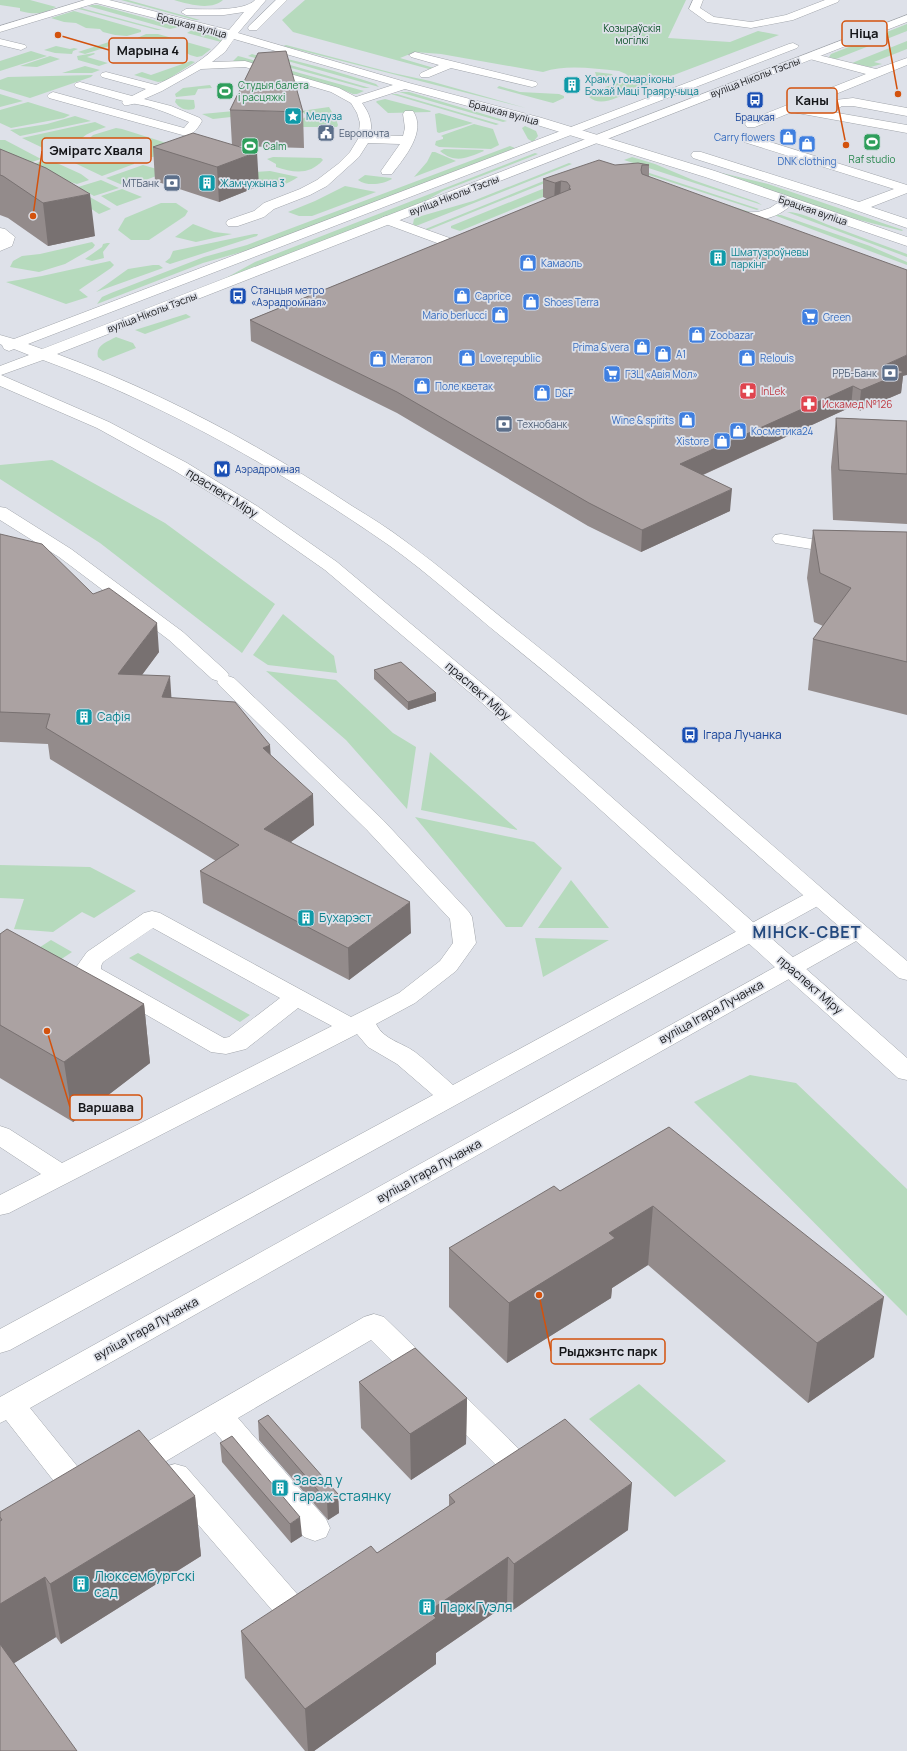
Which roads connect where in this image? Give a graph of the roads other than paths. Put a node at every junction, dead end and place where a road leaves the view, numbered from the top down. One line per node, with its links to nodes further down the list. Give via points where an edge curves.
1 (96, 0): 9 (main road); 10 (main road, Брацкая вуліца)
2 (139, 0): 7 (main road, Брацкая вуліца)
3 (282, 0): 11 (main road)
4 (698, 0): 5 (main road, via 694,9 711,20 751,25 788,18)
5 (834, 0)
6 (258, 4): 7 (main road, via 224,12); 10 (main road)
7 (186, 12): 10 (main road, Брацкая вуліца)
8 (907, 18): 17 (main road, вуліца Ніколы Тэслы)
9 (0, 29)
10 (234, 30): 11 (main road, Брацкая вуліца); 21 (main road, via 221,50)
11 (248, 34): 12 (main road, Брацкая вуліца); 18 (main road); 31 (main road, Брацкая вуліца)
12 (286, 39)
13 (0, 42): 15 (main road)
14 (804, 42): 41 (main road, вуліца Ніколы Тэслы)
15 (21, 47)
16 (415, 55): 19 (main road)
17 (810, 56): 22 (main road); 45 (main road, вуліца Ніколы Тэслы)
18 (223, 64): 21 (main road); 24 (main road, via 245,64)
19 (450, 64): 26 (main road, via 422,74); 29 (main road)
20 (903, 65): 22 (main road)
21 (199, 66): 28 (main road)
22 (877, 73): 36 (main road)
23 (106, 75): 32 (main road)
24 (285, 76): 25 (main road); 35 (main road, via 335,90)
25 (248, 78)
26 (441, 79)
27 (196, 80): 28 (main road)
28 (173, 81): 32 (main road)
29 (532, 84)
30 (80, 85): 34 (main road)
31 (405, 85): 35 (main road); 42 (main road, Брацкая вуліца)
32 (158, 89): 34 (main road)
33 (53, 96): 37 (main road)
34 (134, 99): 37 (main road); 37 (main road, via 196,121 186,132)
35 (355, 101): 47 (main road, via 366,123)
36 (790, 108): 40 (main road); 43 (main road)
37 (105, 110)
38 (907, 112): 40 (main road, via 853,102 839,103)
39 (409, 114): 50 (main road, via 411,130)
40 (820, 114): 44 (main road)
41 (593, 123): 42 (main road, вуліца Ніколы Тэслы); 45 (main road)
42 (572, 124): 48 (main road, Брацкая вуліца); 64 (main road, вуліца Ніколы Тэслы)
43 (750, 124)
44 (907, 129)
45 (618, 130): 46 (main road); 48 (main road, вуліца Ніколы Тэслы)
46 (640, 137)
47 (364, 138): 50 (main road); 57 (main road, via 355,154 322,183 268,206 259,214)
48 (597, 139): 53 (main road, Брацкая вуліца); 56 (main road, вуліца Ніколы Тэслы)
49 (748, 139): 54 (main road, via 907,189)
50 (407, 140): 52 (main road, via 398,158)
51 (687, 152): 54 (main road, Брацкая вуліца)
52 (386, 171)
53 (788, 201): 55 (main road, via 775,211 744,217 734,218); 60 (main road, Брацкая вуліца)
54 (858, 207): 58 (main road, Брацкая вуліца)
55 (713, 212)
56 (388, 220): 62 (main road, via 460,242); 66 (main road, вуліца Ніколы Тэслы)
57 (233, 223)
58 (907, 224)
59 (0, 232): 61 (main road, via 8,237 7,243)
60 (907, 242)
61 (0, 247)
62 (432, 253)
63 (0, 339): 64 (main road)
64 (15, 344): 65 (main road, вуліца Ніколы Тэслы); 66 (main road)
65 (0, 349)
66 (44, 354): 67 (main road, вуліца Ніколы Тэслы); 72 (main road, via 159,403 240,444 314,488 398,544 650,748)
67 (0, 371)
68 (0, 380): 74 (main road, праспект Міру, via 103,425 180,466 251,510 331,566 489,699)
69 (0, 512): 78 (main road, via 65,553 176,636 375,825 461,917 464,943 448,966 407,998)
70 (781, 539): 71 (main road)
71 (860, 552)
72 (817, 897): 73 (main road); 74 (main road)
73 (857, 931): 75 (main road, вуліца Ігара Лучанка); 76 (main road)
74 (751, 933): 75 (main road, праспект Міру); 80 (main road)
75 (790, 968): 79 (main road, праспект Міру); 85 (main road, вуліца Ігара Лучанка)
76 (907, 973)
77 (297, 997): 77 (main road, via 152,918 95,957 88,966 94,975 220,1046 237,1042); 78 (main road)
78 (358, 1024): 80 (main road, via 382,1047 404,1056); 82 (main road)
79 (907, 1072)
80 (451, 1096): 84 (main road)
81 (3, 1141): 82 (main road)
82 (61, 1175): 83 (main road)
83 (0, 1206)
84 (0, 1342)
85 (5, 1408): 87 (main road, via 82,1494)
86 (218, 1415): 87 (main road); 88 (main road, via 374,1325 516,1466); 89 (main road)
87 (154, 1452): 90 (main road, via 295,1614)
88 (484, 1488)
89 (316, 1528)
90 (327, 1592)

